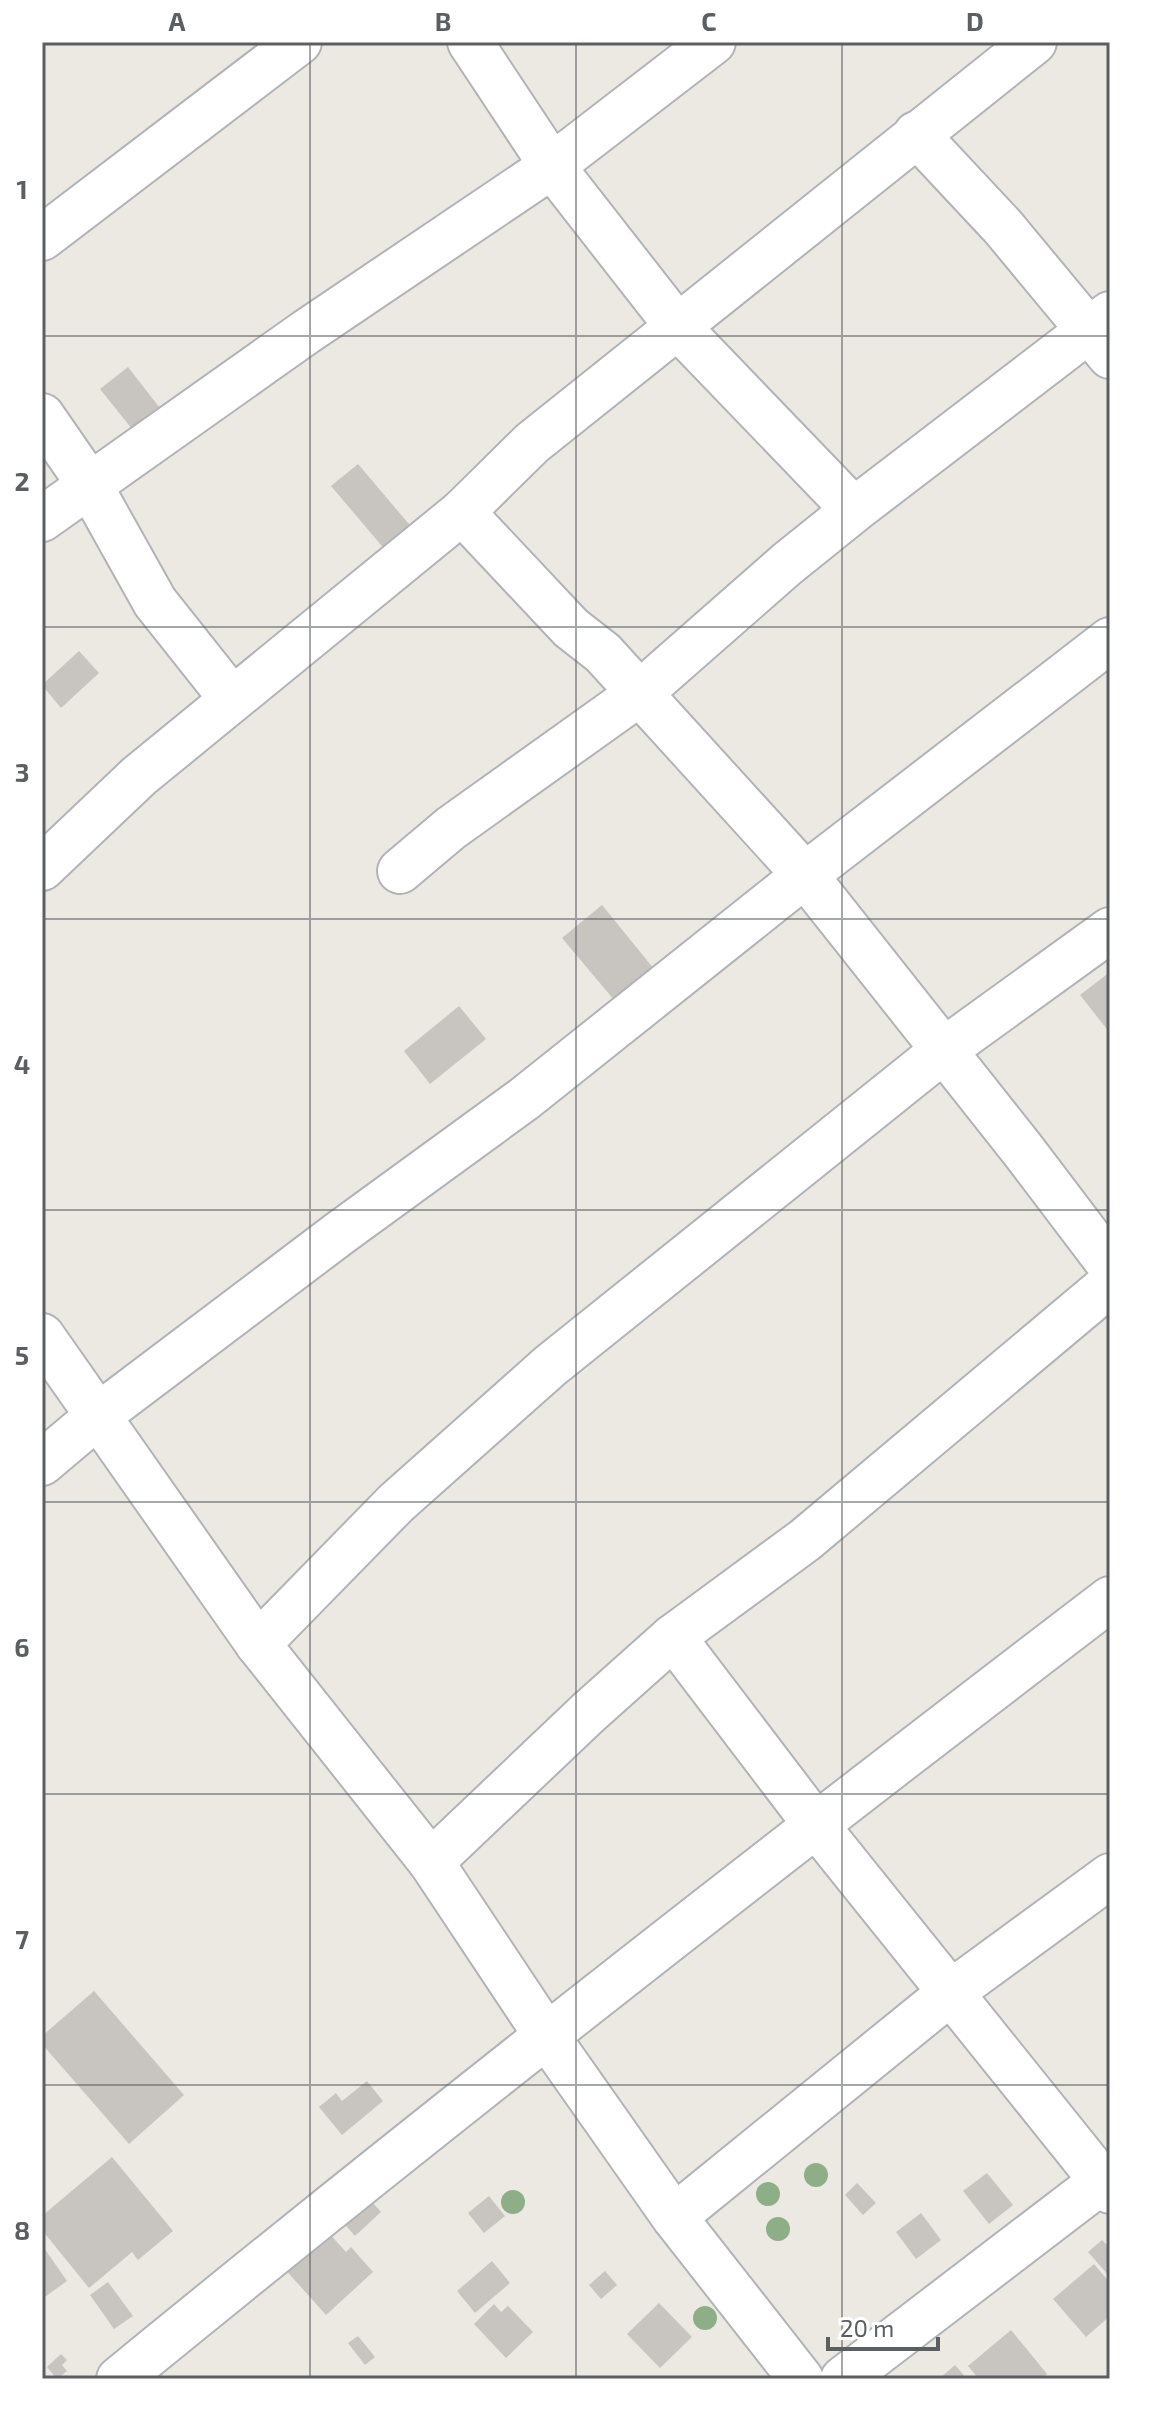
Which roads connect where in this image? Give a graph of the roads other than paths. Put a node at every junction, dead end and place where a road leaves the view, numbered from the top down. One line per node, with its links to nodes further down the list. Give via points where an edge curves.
1 (299, 42): 7 (street)
2 (470, 42): 6 (street)
3 (713, 42): 6 (street)
4 (1034, 42): 5 (street)
5 (916, 134): 8 (street); 9 (street)
6 (552, 166): 8 (street); 11 (street)
7 (42, 238)
8 (677, 326): 12 (street); 13 (street, via 532,443)
9 (1103, 334): 12 (street)
10 (42, 416): 11 (street)
11 (89, 484): 14 (street); 17 (street, via 155,602)
12 (854, 510): 16 (street)
13 (462, 512): 16 (street); 17 (street)
14 (42, 519)
15 (1110, 640): 20 (street)
16 (640, 693): 19 (street, via 451,828); 20 (street)
17 (232, 699): 18 (street, via 139,776)
18 (42, 868)
19 (400, 871)
20 (805, 875): 22 (street); 26 (street, via 524,1099)
21 (1110, 930): 22 (street)
22 (944, 1050): 23 (street); 30 (street, via 550,1366 396,1503)
23 (1110, 1265)
24 (1110, 1284): 29 (street, via 805,1540)
25 (42, 1336): 26 (street)
26 (99, 1415): 27 (street); 30 (street)
27 (42, 1463)
28 (1110, 1599): 31 (street)
29 (673, 1637): 31 (street); 32 (street)
30 (258, 1644): 32 (street)
31 (816, 1825): 34 (street); 35 (street)
32 (431, 1862): 35 (street)
33 (1110, 1876): 34 (street)
34 (950, 1993): 36 (street); 37 (street)
35 (546, 2035): 37 (street); 38 (street)
36 (1107, 2183): 40 (street)
37 (674, 2217): 39 (street)
38 (119, 2379)
39 (801, 2379)
40 (843, 2379)

